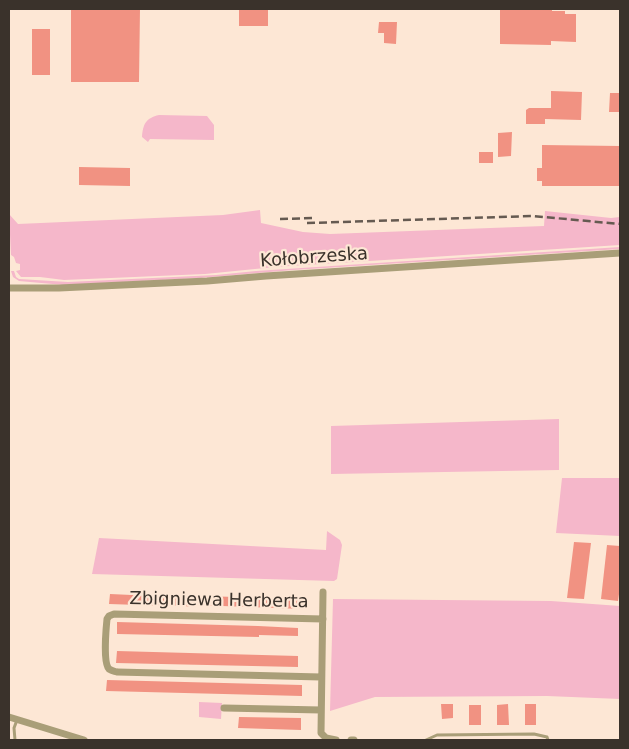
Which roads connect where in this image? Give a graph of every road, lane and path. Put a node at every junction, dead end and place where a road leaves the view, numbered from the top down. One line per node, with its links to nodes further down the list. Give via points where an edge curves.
1 (620, 253): 2 (street, Kołobrzeska, via 207,281)
2 (9, 288)
3 (323, 592): 4 (street)
4 (323, 618): 5 (street); 5 (street, Zbigniewa Herberta, via 114,614 109,616 107,626 106,663 111,670)
5 (321, 676): 7 (street)
6 (224, 708): 7 (street)
7 (321, 710): 13 (street, via 321,733)
8 (9, 717): 9 (street)
9 (17, 720): 11 (lane); 12 (street)
10 (436, 735): 14 (lane); 15 (lane); 16 (lane, via 534,734 548,737)
11 (14, 740)
12 (84, 740)
13 (336, 740)
14 (426, 740)
15 (432, 740)
16 (548, 740)

